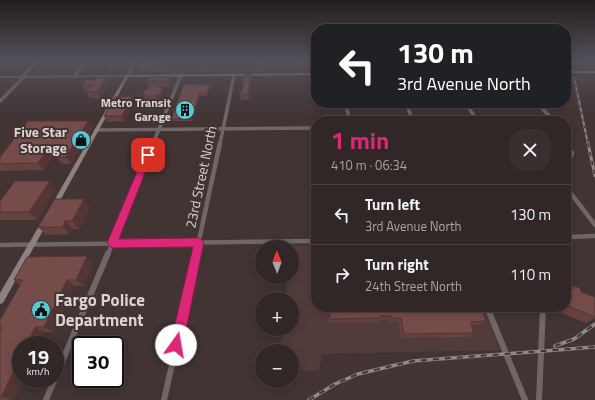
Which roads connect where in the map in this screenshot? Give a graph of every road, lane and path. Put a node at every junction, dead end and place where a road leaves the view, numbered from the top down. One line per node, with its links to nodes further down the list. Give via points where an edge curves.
1 (21, 79): 5 (street)
2 (125, 79): 10 (main road)
3 (179, 79): 11 (street)
4 (233, 79): 9 (street, 23rd Street North)
5 (0, 101)
6 (542, 108): 7 (street)
7 (549, 116)
8 (311, 128): 9 (street)
9 (222, 129): 11 (street); 21 (street, 23rd Street North)
10 (96, 130): 11 (street); 15 (main road)
11 (158, 130): 22 (street)
12 (572, 153): 13 (street)
13 (571, 156)
14 (571, 194): 17 (street)
15 (50, 212)
16 (47, 218): 24 (main road)
17 (595, 226)
18 (595, 236): 19 (street)
19 (571, 237)
20 (311, 241): 21 (street)
21 (199, 242): 22 (street); 29 (street, 23rd Street North)
22 (112, 243): 24 (street); 28 (street)
23 (0, 244): 24 (street)
24 (32, 244): 25 (main road)
25 (0, 300)
26 (489, 312): 30 (street)
27 (543, 312): 31 (street)
28 (46, 400)
29 (164, 400)
30 (525, 400)
31 (539, 400)

